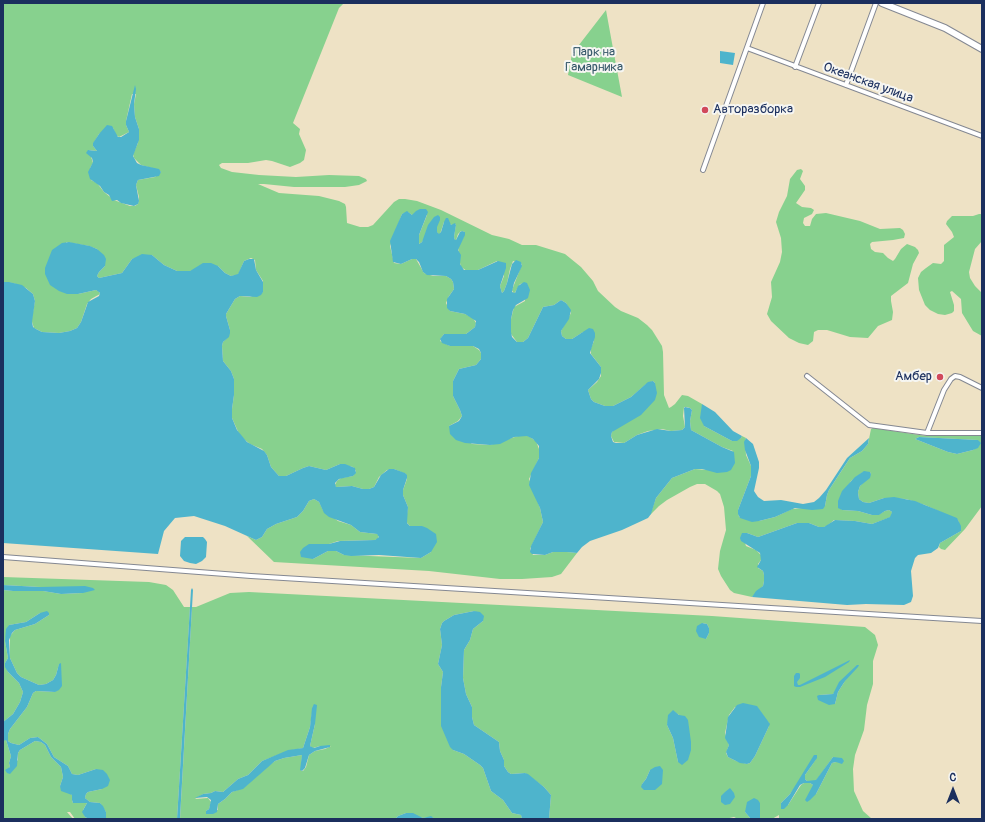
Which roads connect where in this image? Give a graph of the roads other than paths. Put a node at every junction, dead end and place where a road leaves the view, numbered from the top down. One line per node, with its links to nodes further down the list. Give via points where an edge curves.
1 (763, 3): 5 (street)
2 (820, 3): 7 (street)
3 (876, 3): 8 (street)
4 (882, 3): 6 (street, via 945,28)
5 (747, 48): 7 (street, Океанская улица); 10 (street)
6 (982, 49)
7 (795, 66): 8 (street, Океанская улица)
8 (846, 86): 9 (street, Океанская улица)
9 (982, 136)
10 (703, 170)
11 (806, 376): 13 (street, via 869,425)
12 (982, 388): 13 (street, via 960,377 955,376 951,379)
13 (927, 433): 14 (street)
14 (982, 433)
15 (3, 557): 16 (street, via 251,576)
16 (982, 622)

